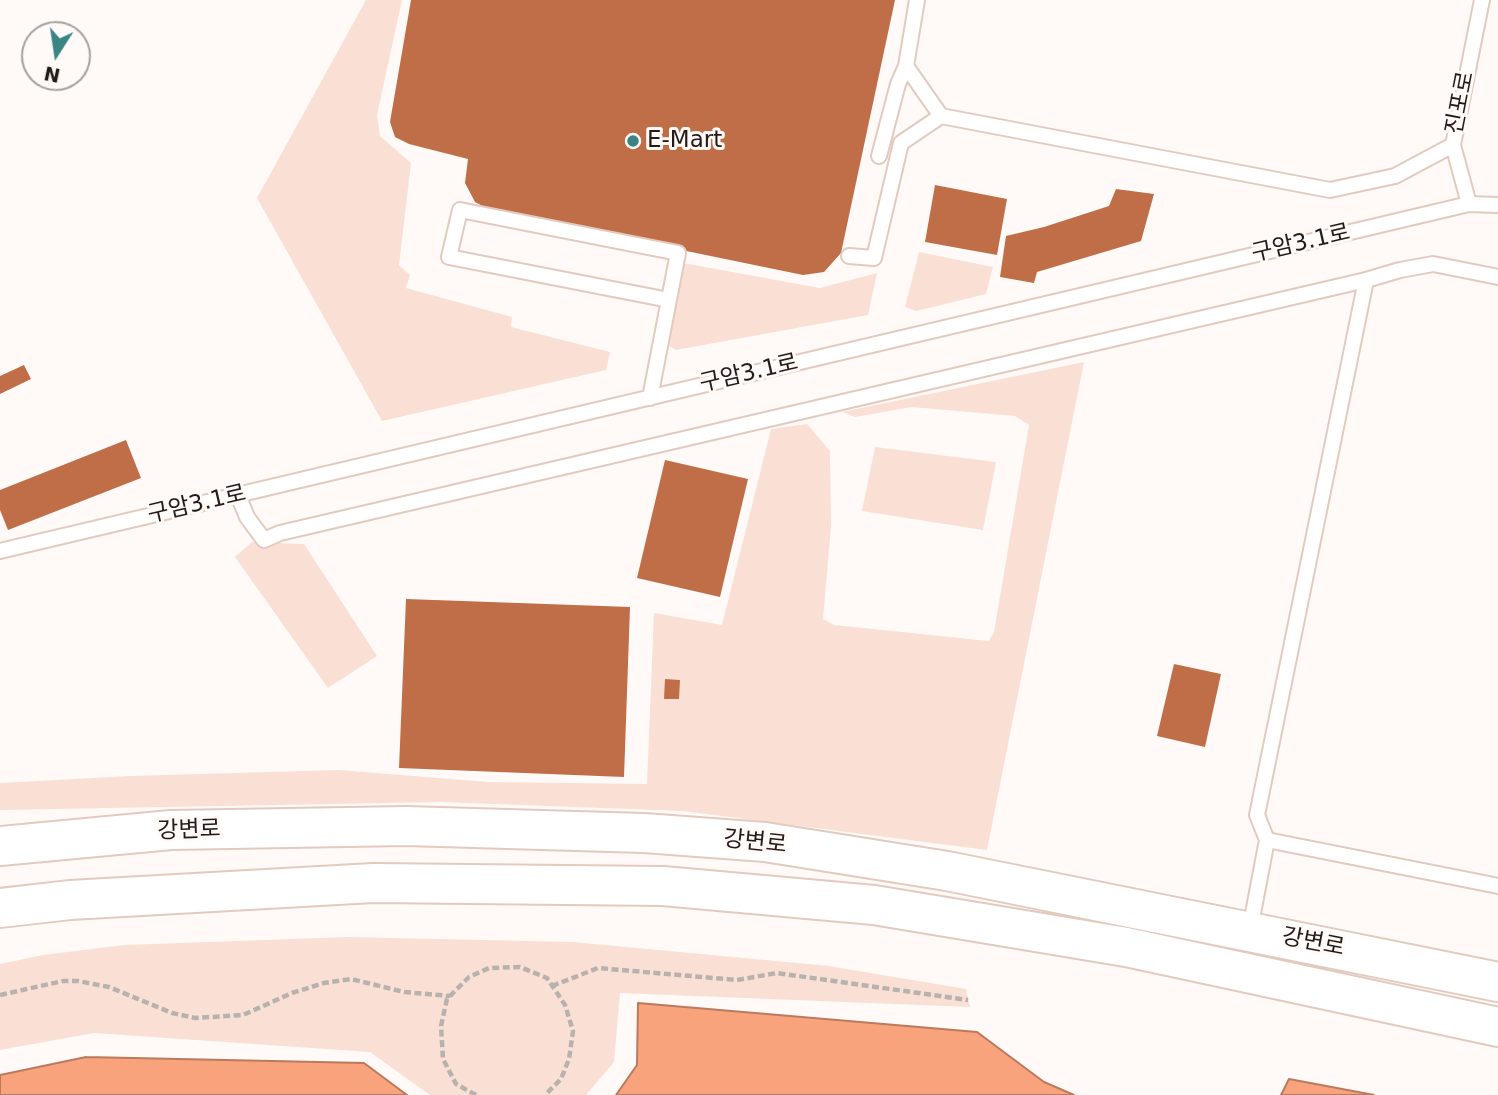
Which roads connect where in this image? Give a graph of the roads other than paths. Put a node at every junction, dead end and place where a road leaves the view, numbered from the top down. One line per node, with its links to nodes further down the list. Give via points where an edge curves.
1 (917, 0): 3 (lane)
2 (1482, 0): 5 (lane, 진포로)
3 (906, 66): 4 (lane); 6 (lane)
4 (941, 116): 5 (lane, via 1329,190 1395,176); 9 (lane, via 901,143 874,258)
5 (1453, 145): 7 (lane, 진포로)
6 (879, 156)
7 (1469, 204): 8 (lane, 구암3.1로); 13 (lane, 구암3.1로)
8 (1498, 205)
9 (849, 257)
10 (1498, 277): 11 (lane, via 1433,264)
11 (1366, 280): 14 (lane, via 264,540); 16 (lane, via 1257,815)
12 (668, 300): 12 (lane, via 678,253 460,210 449,257); 13 (lane)
13 (650, 398): 14 (lane, 구암3.1로)
14 (238, 495): 15 (lane, 구암3.1로)
15 (0, 551)
16 (1267, 840): 18 (lane); 20 (lane)
17 (0, 846): 20 (street, 강변로, via 171,830 406,826 644,833 765,842 947,870)
18 (1498, 887)
19 (0, 908): 22 (street, 강변로, via 373,883 677,888 874,905 1100,943)
20 (1249, 931): 21 (street, 강변로)
21 (1498, 982)
22 (1498, 1027)

